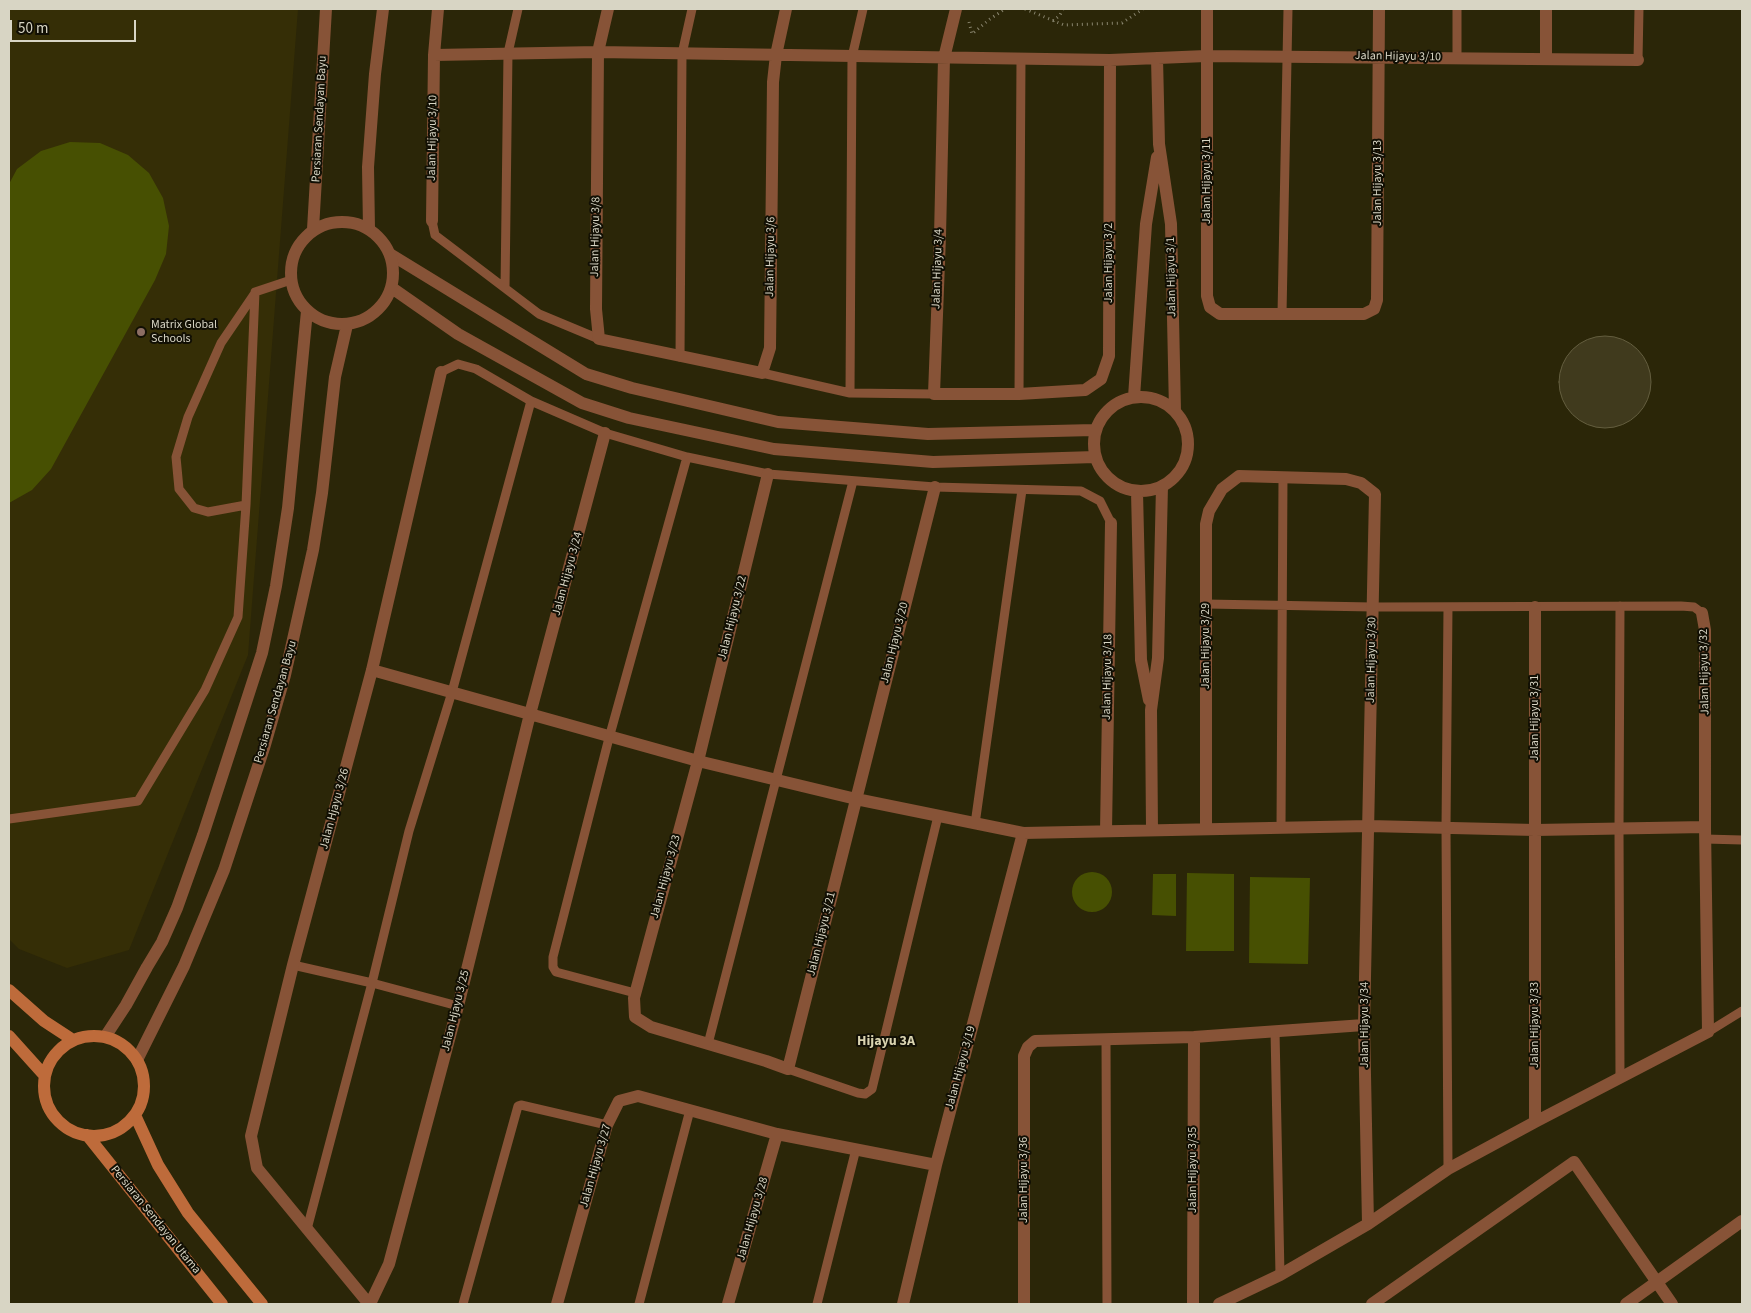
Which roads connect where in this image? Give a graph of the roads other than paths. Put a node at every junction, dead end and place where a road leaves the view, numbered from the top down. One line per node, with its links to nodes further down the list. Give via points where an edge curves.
1 (326, 9): 35 (street, Persiaran Sendayan Bayu)
2 (383, 9): 34 (street, via 368,167)
3 (438, 9): 19 (street, Jalan Hijayu 3/10)
4 (518, 9): 17 (lane)
5 (608, 9): 16 (street, Jalan Hijayu 3/8)
6 (692, 9): 18 (lane)
7 (786, 9): 20 (street, Jalan Hijayu 3/6)
8 (863, 9): 23 (lane)
9 (956, 9): 25 (street, Jalan Hijayu 3/4)
10 (1206, 9): 21 (street, Jalan Hijayu 3/11)
11 (1288, 9): 22 (lane)
12 (1379, 9): 24 (street, Jalan Hijayu 3/13)
13 (1457, 9): 27 (lane)
14 (1546, 9): 29 (street)
15 (1638, 9): 31 (lane)
16 (598, 52): 17 (street, Jalan Hijayu 3/10); 18 (street, Jalan Hijayu 3/10); 44 (street, Jalan Hijayu 3/8, via 596,309)
17 (508, 53): 19 (street, Jalan Hijayu 3/10); 39 (lane)
18 (682, 54): 20 (street, Jalan Hijayu 3/10); 45 (lane)
19 (434, 55): 33 (street, Jalan Hijayu 3/10)
20 (776, 55): 23 (street, Jalan Hijayu 3/10); 47 (street, Jalan Hijayu 3/6, via 770,348)
21 (1206, 56): 22 (street, Jalan Hijayu 3/10); 26 (street, Jalan Hijayu 3/10); 42 (street, Jalan Hijayu 3/11, via 1207,296 1210,307 1220,314)
22 (1287, 56): 24 (street, Jalan Hijayu 3/10); 42 (lane)
23 (852, 57): 25 (street, Jalan Hijayu 3/10); 48 (lane)
24 (1379, 57): 27 (street, Jalan Hijayu 3/10); 42 (street, Jalan Hijayu 3/13, via 1377,300 1374,309 1364,314)
25 (944, 58): 28 (street, Jalan Hijayu 3/10); 49 (street, Jalan Hijayu 3/4)
26 (1158, 58): 30 (street, Jalan Hijayu 3/10); 32 (street, Jalan Hijayu 3/1)
27 (1457, 58): 29 (street, Jalan Hijayu 3/10)
28 (1021, 59): 30 (street, Jalan Hijayu 3/10); 50 (lane)
29 (1546, 59): 31 (street, Jalan Hijayu 3/10)
30 (1110, 60): 50 (street, Jalan Hijayu 3/2, via 1109,356 1101,378 1085,390)
31 (1638, 60)
32 (1159, 144): 51 (street, Jalan Hijayu 3/1, via 1146,224); 53 (street, Jalan Hijayu 3/1, via 1171,224)
33 (432, 221): 39 (lane, via 435,235)
34 (370, 228): 35 (street, via 341,221); 36 (street)
35 (313, 230): 37 (street, via 295,252)
36 (390, 254): 38 (street, via 394,271); 54 (street, via 586,374 632,388 778,422 928,434)
37 (291, 280): 40 (lane); 41 (street)
38 (392, 288): 43 (street, via 375,313 362,321); 57 (street, via 458,334 582,403 629,418 774,449 933,462)
39 (506, 288): 44 (lane, via 540,314)
40 (255, 292): 65 (lane); 65 (lane, via 221,343 188,417 176,457 179,490 194,508 208,512)
41 (307, 311): 43 (street, via 326,322); 106 (street, via 288,508 262,653 177,908 148,968)
42 (1282, 314)
43 (347, 324): 111 (street, Persiaran Sendayan Bayu, via 334,377 313,550 285,674 264,748 224,870 184,966)
44 (599, 339): 45 (street)
45 (680, 356): 47 (street)
46 (442, 372): 52 (lane, via 458,364 476,369); 74 (street, Jalan Hjayu 3/26)
47 (762, 373): 48 (lane)
48 (850, 393): 49 (lane)
49 (934, 394): 50 (street)
50 (1019, 394)
51 (1134, 397): 53 (street, via 1162,401); 54 (street, via 1121,400 1108,409)
52 (532, 401): 55 (lane); 75 (lane)
53 (1175, 411): 61 (street, via 1188,437 1187,452 1183,466)
54 (1094, 430): 57 (street)
55 (606, 433): 56 (lane); 77 (street, Jalan Hijayu 3/24)
56 (687, 457): 58 (lane); 78 (lane)
57 (1095, 457): 64 (street, via 1112,482)
58 (768, 474): 60 (lane); 79 (street, Jalan Hijayu 3/22)
59 (1283, 477): 67 (street, Jalan Hijayu 3/29, via 1239,476 1222,489 1209,511 1206,524); 68 (lane); 70 (street, Jalan Hijayu 3/30, via 1346,479 1361,482 1375,494)
60 (853, 481): 62 (lane); 80 (lane)
61 (1162, 486): 64 (street); 76 (street, via 1158,658)
62 (935, 487): 63 (lane); 81 (street, Jalan Hjayu 3/20)
63 (1022, 490): 66 (lane, via 1081,491 1100,501); 84 (lane)
64 (1137, 492): 76 (street, via 1141,660)
65 (246, 505): 83 (lane, via 238,618 205,690 138,801)
66 (1111, 523): 92 (street, Jalan Hijayu 3/18)
67 (1206, 604): 68 (lane, Jalan Hijayu 3/32); 87 (street, Jalan Hijayu 3/29)
68 (1282, 605): 70 (lane, Jalan Hijayu 3/32); 86 (lane)
69 (1620, 606): 72 (lane, Jalan Hijayu 3/32); 73 (lane, Jalan Hijayu 3/32, via 1694,607); 89 (lane)
70 (1373, 607): 71 (lane, Jalan Hijayu 3/32); 85 (street, Jalan Hijayu 3/30)
71 (1448, 607): 72 (lane, Jalan Hijayu 3/32); 88 (lane)
72 (1536, 607): 91 (street, Jalan Hijayu 3/31)
73 (1702, 613): 94 (street, Jalan Hijayu 3/32, via 1705,630)
74 (372, 670): 75 (street); 96 (street, Jalan Hjayu 3/26)
75 (452, 692): 77 (street); 97 (lane, via 409,831)
76 (1151, 710): 90 (street)
77 (530, 714): 78 (street); 100 (street, Jalan Hjayu 3/25)
78 (609, 738): 79 (street); 99 (lane, via 553,967 556,972)
79 (698, 761): 80 (street); 99 (street, Jalan Hijayu 3/23)
80 (775, 779): 81 (street); 110 (lane)
81 (856, 799): 82 (street); 112 (street, Jalan Hijayu 3/21)
82 (938, 816): 84 (street); 112 (lane, via 872,1089 865,1094 858,1093)
83 (9, 819)
84 (975, 824): 93 (street)
85 (1369, 826): 86 (street); 88 (street); 102 (street, Jalan Hijayu 3/34)
86 (1281, 827): 87 (street)
87 (1206, 828): 90 (street)
88 (1446, 828): 91 (street); 123 (lane)
89 (1619, 829): 91 (street); 94 (street); 114 (lane)
90 (1152, 830): 92 (street)
91 (1535, 830): 117 (street, Jalan Hijayu 3/33)
92 (1106, 831): 93 (street)
93 (1023, 833): 122 (street, Jalan Hijayu 3/19)
94 (1705, 833): 95 (lane); 104 (street, Jalan Hijayu 3/32)
95 (1742, 840)
96 (293, 965): 97 (lane); 126 (street, Jalan Hjayu 3/26, via 251,1136 257,1168)
97 (372, 983): 100 (lane); 126 (lane)
98 (9, 990): 109 (main road, via 44,1022)
99 (635, 993): 110 (street, Jalan Hijayu 3/23, via 635,1018 651,1027)
100 (458, 1006): 131 (street, Jalan Hjayu 3/25, via 389,1264)
101 (1742, 1011): 104 (lane)
102 (1364, 1025): 103 (street); 125 (street, Jalan Hijayu 3/34)
103 (1275, 1031): 107 (street); 127 (lane)
104 (1708, 1032): 114 (street)
105 (9, 1036): 113 (main road)
106 (105, 1037): 109 (main road); 111 (main road, via 123,1046)
107 (1194, 1037): 108 (street); 140 (street, Jalan Hijayu 3/35)
108 (1106, 1039): 138 (street, Jalan Hijayu 3/36, via 1035,1041 1024,1056); 139 (lane)
109 (73, 1040): 113 (main road, via 50,1061)
110 (708, 1044): 112 (street)
111 (137, 1060): 116 (main road, via 144,1088)
112 (788, 1069)
113 (45, 1076): 120 (main road, via 44,1092 49,1108 59,1121)
114 (1620, 1078): 117 (street)
115 (690, 1110): 118 (street, Jalan Hijayu 3/27, via 638,1096 619,1101); 119 (street, Jalan Hijayu 3/27); 134 (lane)
116 (134, 1115): 120 (main road, via 114,1132); 130 (main road, via 158,1165 188,1213)
117 (1534, 1122): 123 (street)
118 (606, 1125): 132 (lane, via 522,1104 518,1106); 133 (street, Jalan Hijayu 3/27)
119 (777, 1134): 121 (street, Jalan Hijayu 3/27); 135 (street, Jalan Hijayu 3/28)
120 (87, 1135): 129 (main road, Persiaran Sendayan Utama)
121 (856, 1149): 122 (street, Jalan Hijayu 3/27); 136 (lane)
122 (936, 1165): 137 (street, Jalan Hijayu 3/19)
123 (1448, 1169): 125 (street)
124 (1742, 1221): 128 (street)
125 (1368, 1224): 127 (street)
126 (307, 1229): 131 (street, Jalan Hjayu 3/26)
127 (1280, 1275): 141 (street)
128 (1657, 1282): 142 (street, via 1574,1162); 143 (street); 144 (street)
129 (222, 1304)
130 (262, 1304)
131 (369, 1304)
132 (463, 1304)
133 (557, 1304)
134 (639, 1304)
135 (728, 1304)
136 (817, 1304)
137 (903, 1304)
138 (1024, 1304)
139 (1107, 1304)
140 (1193, 1304)
141 (1219, 1304)
142 (1372, 1304)
143 (1626, 1304)
144 (1672, 1304)

